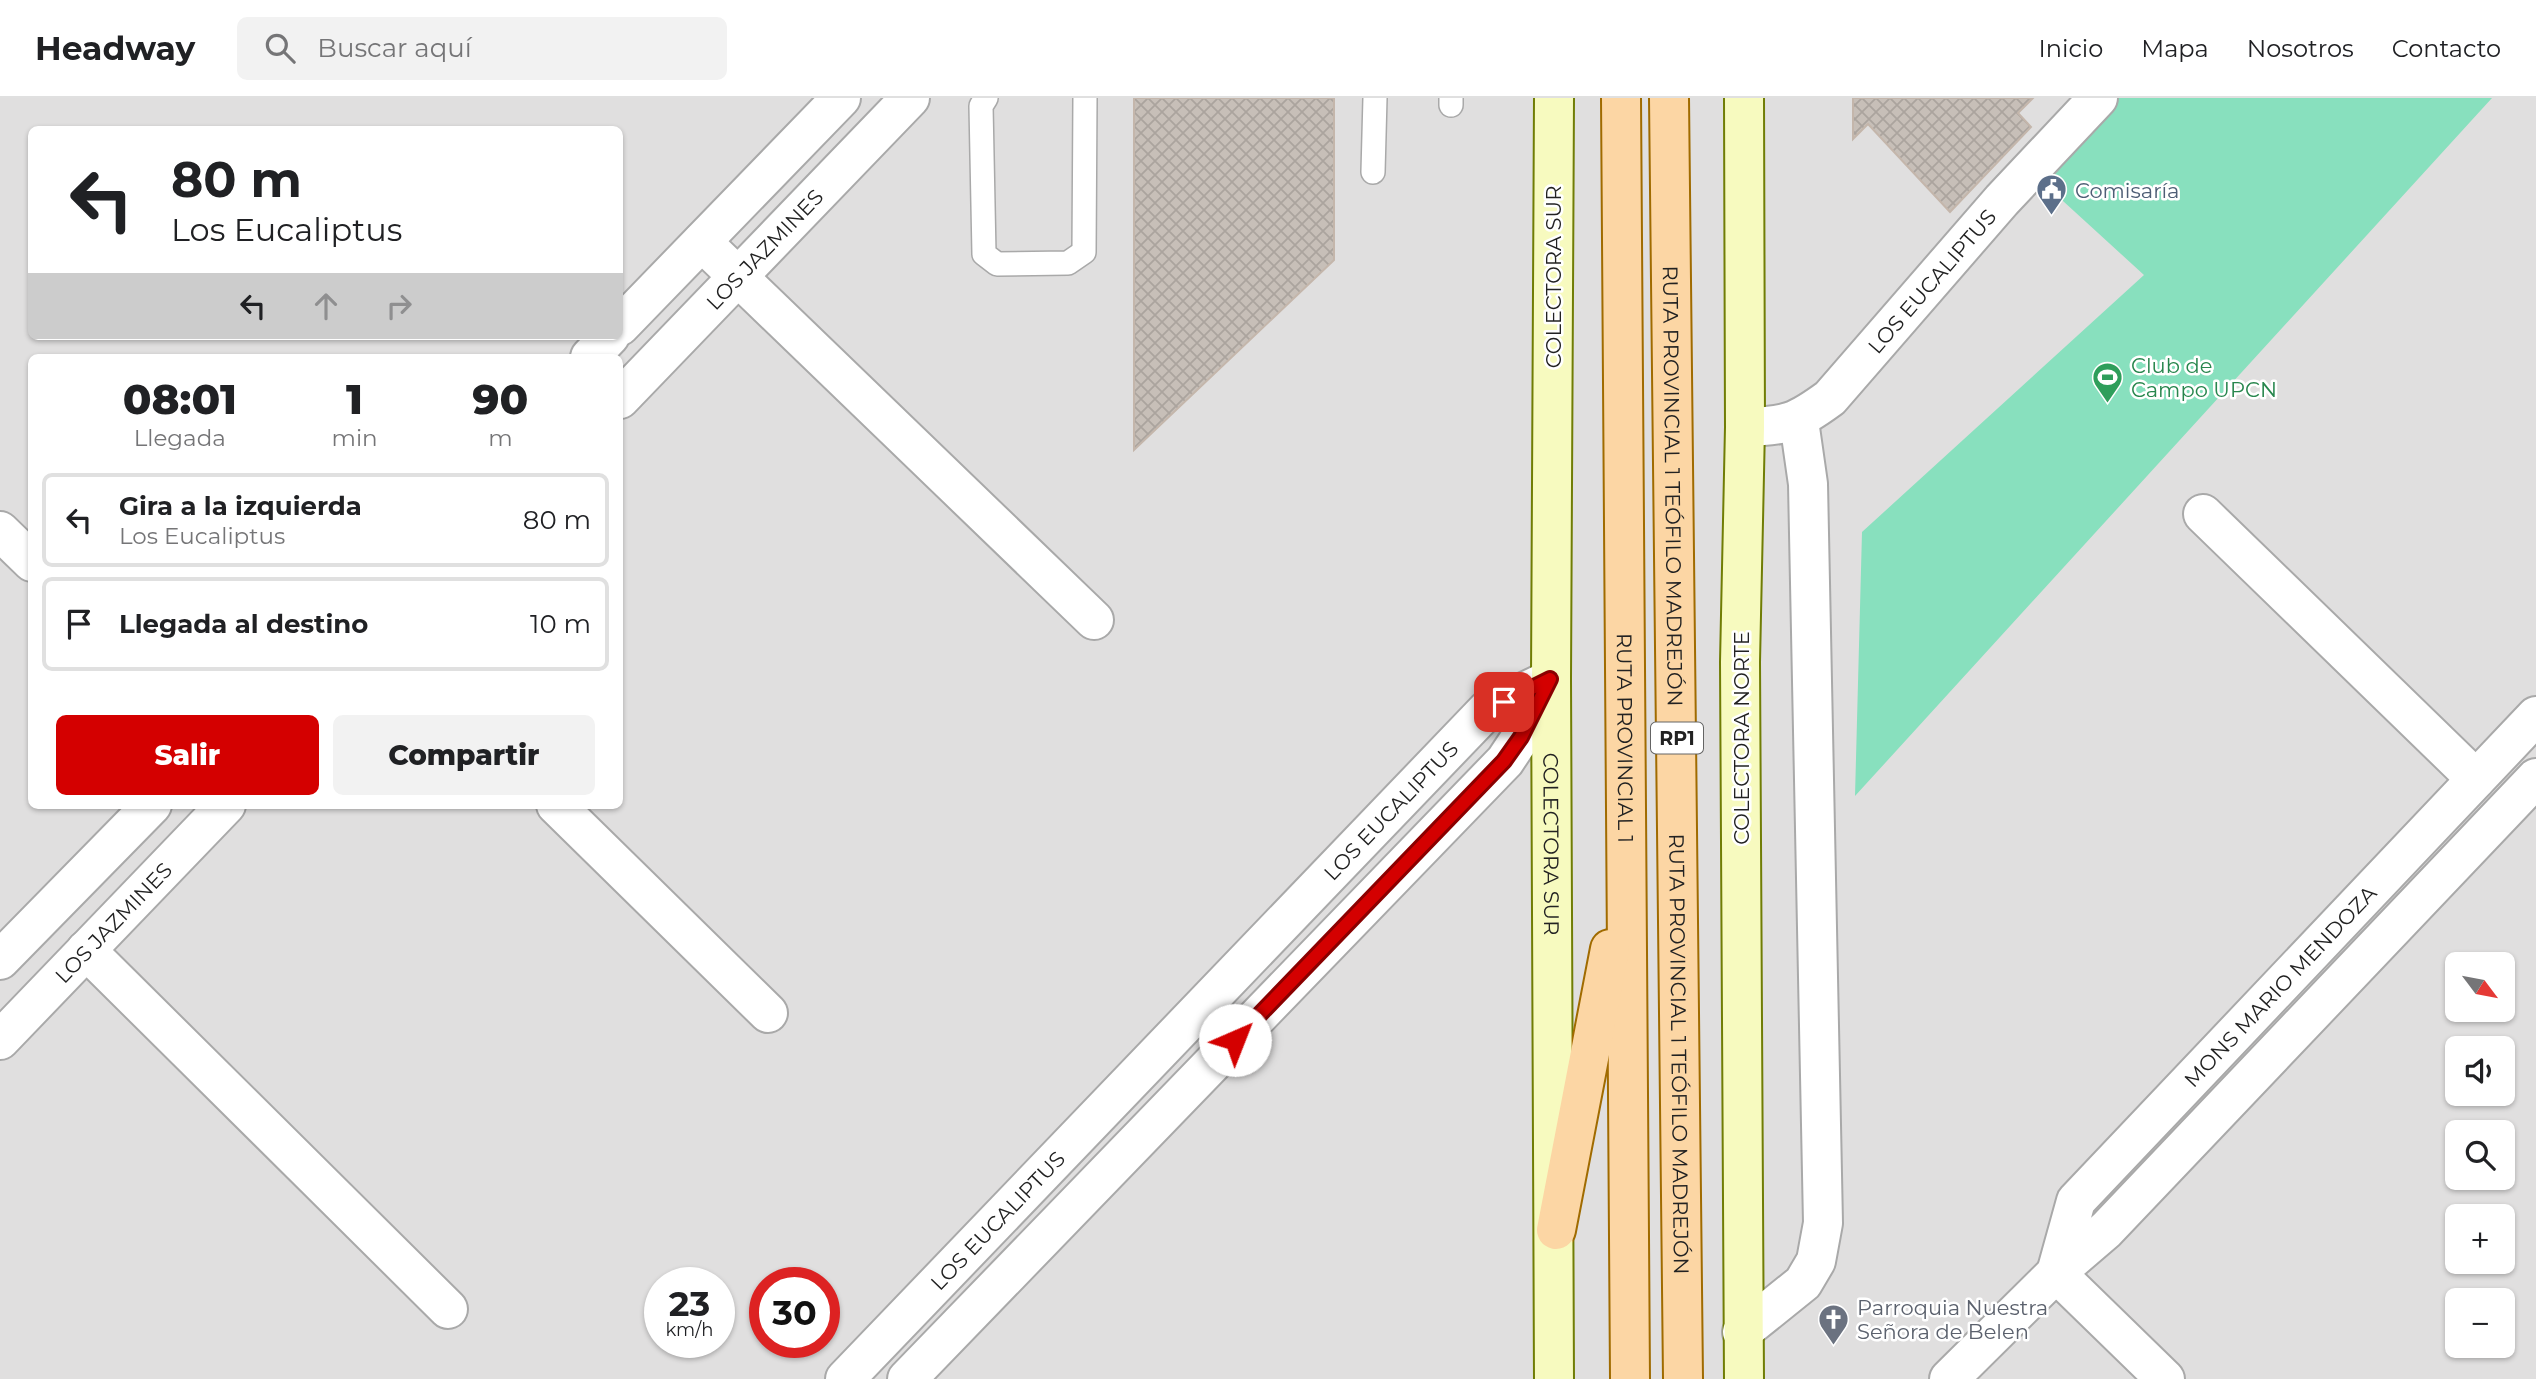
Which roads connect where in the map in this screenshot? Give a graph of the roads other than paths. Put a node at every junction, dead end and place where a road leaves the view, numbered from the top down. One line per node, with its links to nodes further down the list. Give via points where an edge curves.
1 (842, 98): 12 (street)
2 (911, 98): 13 (street, LOS JAZMINES)
3 (986, 98): 4 (lane, via 981,106 984,254 997,264 1009,264 1068,263 1084,252)
4 (1085, 98)
5 (1375, 98): 11 (lane)
6 (1554, 98): 24 (main road, COLECTORA SUR)
7 (1621, 98): 31 (main road, RUTA PROVINCIAL 1 / RP1)
8 (1669, 98): 44 (main road, RUTA PROVINCIAL 1 TEÓFILO MADREJÓN / RP1)
9 (1744, 98): 19 (main road, COLECTORA NORTE)
10 (2098, 98): 18 (street, LOS EUCALIPTUS, via 2002,200 1830,398)
11 (1373, 172)
12 (702, 242): 13 (street); 14 (street)
13 (738, 278): 17 (street, LOS JAZMINES); 23 (street)
14 (623, 323)
15 (606, 340): 16 (street)
16 (593, 354)
17 (623, 396)
18 (1799, 421): 19 (street, LOS EUCALIPTUS); 39 (street, via 1808,484 1823,1223 1816,1261 1803,1283)
19 (1745, 426): 39 (main road, COLECTORA NORTE, via 1740,662)
20 (2203, 514): 27 (street)
21 (0, 531): 22 (street)
22 (28, 558)
23 (1094, 621)
24 (1550, 679): 36 (main road, COLECTORA SUR); 40 (street, LOS EUCALIPTUS, via 1487,710); 41 (street, via 1504,761)
25 (2536, 716): 27 (street, MONS MARIO MENDOZA)
26 (2536, 778): 37 (street, MONS MARIO MENDOZA, via 2106,1230)
27 (2476, 779): 37 (street, MONS MARIO MENDOZA, via 2076,1201)
28 (148, 809): 33 (street)
29 (222, 809): 32 (street, LOS JAZMINES)
30 (560, 809): 34 (street)
31 (1626, 868): 36 (main road); 43 (main road, RUTA PROVINCIAL 1 / RP1)
32 (86, 950): 35 (street, LOS JAZMINES); 38 (street)
33 (0, 960)
34 (768, 1013)
35 (0, 1040)
36 (1556, 1230): 42 (main road, COLECTORA SUR)
37 (2056, 1273): 46 (street, MONS MARIO MENDOZA); 47 (street)
38 (448, 1309)
39 (1742, 1332): 45 (main road, COLECTORA NORTE)
40 (845, 1379)
41 (907, 1379)
42 (1555, 1379)
43 (1630, 1379)
44 (1683, 1379)
45 (1744, 1379)
46 (1949, 1379)
47 (2165, 1379)

